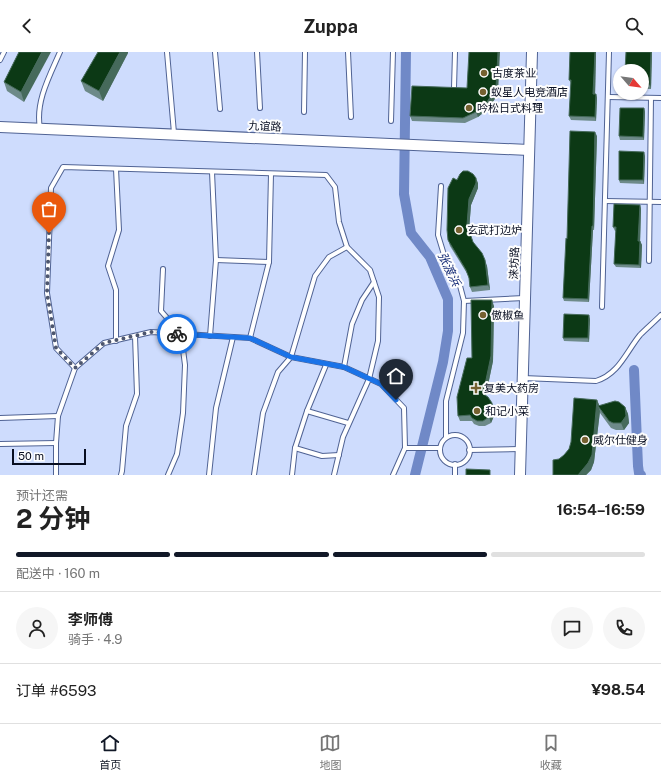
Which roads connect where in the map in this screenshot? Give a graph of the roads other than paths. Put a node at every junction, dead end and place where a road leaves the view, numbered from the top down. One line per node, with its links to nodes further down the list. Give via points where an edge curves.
1 (4, 52): 12 (lane)
2 (60, 52): 23 (lane, via 39,110)
3 (167, 52): 24 (lane)
4 (215, 52): 18 (lane)
5 (257, 52): 17 (lane)
6 (305, 52): 19 (lane)
7 (348, 52): 20 (lane)
8 (393, 52): 21 (lane)
9 (455, 52): 13 (lane)
10 (532, 52): 25 (street, 涞坊路)
11 (609, 52): 14 (lane)
12 (0, 60)
13 (454, 88)
14 (608, 97): 15 (lane); 30 (lane)
15 (650, 98): 16 (lane); 31 (lane)
16 (661, 98)
17 (260, 108)
18 (220, 109)
19 (304, 112)
20 (351, 117)
21 (391, 121)
22 (0, 126): 23 (street, 九谊路)
23 (40, 128): 24 (street, 九谊路)
24 (174, 134): 25 (street, 九谊路)
25 (529, 150): 39 (street, 涞坊路)
26 (116, 169): 27 (lane); 48 (lane, via 119,230 108,266 116,290); 52 (lane, via 63,167 51,188 47,293 56,348)
27 (212, 172): 28 (lane); 34 (lane)
28 (271, 174): 33 (lane, via 326,175 335,187 339,222); 36 (lane)
29 (441, 186): 40 (lane, via 438,235 445,258 459,282)
30 (605, 201): 31 (lane); 41 (lane)
31 (650, 202): 32 (lane); 35 (lane)
32 (661, 202)
33 (347, 247): 38 (lane, via 370,270); 49 (lane, via 329,256 315,276)
34 (216, 260): 36 (lane); 45 (lane)
35 (649, 261)
36 (269, 262): 47 (lane)
37 (163, 269): 43 (lane, via 161,311)
38 (374, 282): 51 (lane, via 362,300 352,324); 54 (lane, via 379,297 378,341)
39 (525, 298): 40 (lane); 53 (street, 涞坊路)
40 (464, 302): 59 (lane, via 463,334 446,401)
41 (602, 306)
42 (661, 315): 53 (lane, via 641,335 618,368 604,379 596,381)
43 (181, 334): 44 (lane, via 151,332); 45 (lane); 71 (lane, via 185,365 183,413 177,454)
44 (134, 336): 48 (lane); 70 (lane, via 137,394 126,426)
45 (210, 336): 46 (lane)
46 (233, 337): 47 (lane); 72 (lane, via 216,408)
47 (250, 338): 49 (lane)
48 (116, 341): 52 (lane, via 104,343)
49 (291, 357): 50 (lane); 73 (lane, via 278,372 263,414)
50 (326, 365): 51 (lane); 55 (lane)
51 (344, 367): 54 (lane)
52 (75, 368): 56 (lane)
53 (522, 378): 65 (street, 涞坊路)
54 (368, 379): 58 (lane); 63 (lane, via 381,384 404,408)
55 (307, 411): 58 (lane); 62 (lane)
56 (58, 416): 57 (lane); 60 (lane)
57 (0, 418)
58 (348, 423): 67 (lane)
59 (446, 437): 64 (lane); 66 (lane, via 460,436 467,441)
60 (56, 443): 61 (lane); 69 (lane)
61 (0, 444)
62 (295, 448): 67 (lane, via 322,456); 74 (lane)
63 (405, 448): 64 (lane); 76 (lane)
64 (440, 448): 68 (lane, via 442,458 450,464)
65 (520, 449): 66 (lane); 78 (street, 涞坊路)
66 (469, 450): 68 (lane, via 464,461)
67 (339, 455): 75 (lane)
68 (455, 464): 77 (lane)
69 (56, 475)
70 (121, 475)
71 (168, 475)
72 (209, 475)
73 (254, 475)
74 (292, 475)
75 (334, 475)
76 (393, 475)
77 (455, 475)
78 (520, 475)

